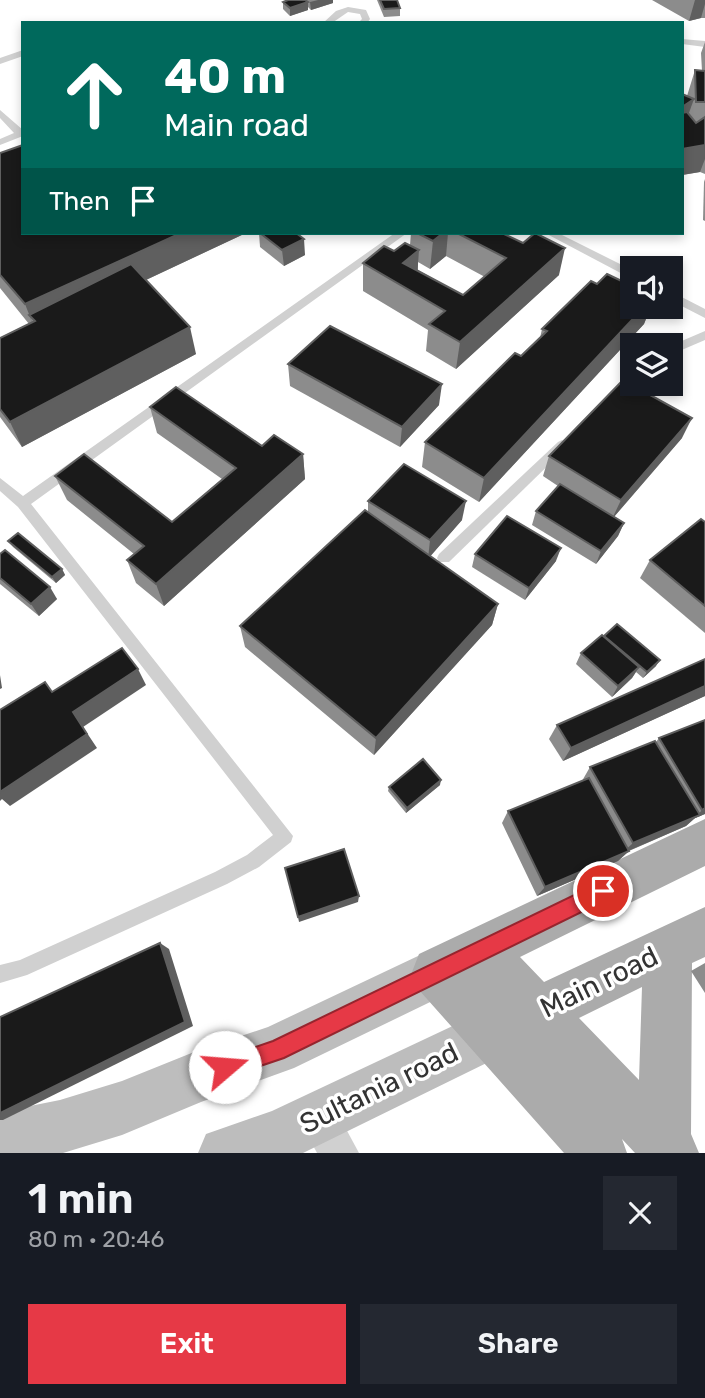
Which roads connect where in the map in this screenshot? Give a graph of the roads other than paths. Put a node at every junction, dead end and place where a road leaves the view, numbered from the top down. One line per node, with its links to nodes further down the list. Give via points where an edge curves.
1 (329, 21): 2 (lane, via 349,9 363,12)
2 (364, 21)
3 (684, 41): 4 (lane)
4 (705, 44)
5 (21, 54): 6 (lane)
6 (0, 61)
7 (0, 113): 8 (lane)
8 (21, 133): 9 (lane)
9 (0, 142)
10 (399, 235): 19 (lane)
11 (554, 235): 12 (lane)
12 (620, 269)
13 (683, 302): 14 (lane)
14 (705, 314)
15 (705, 335): 16 (lane)
16 (683, 345)
17 (575, 433): 20 (lane)
18 (0, 483): 19 (lane)
19 (23, 503): 24 (lane, via 285,836 253,861 210,883 21,969)
20 (444, 558)
21 (705, 842): 23 (main road)
22 (687, 940): 25 (main road, Main road); 28 (main road)
23 (458, 961): 25 (main road); 27 (main road, via 276,1050 122,1108)
24 (0, 974)
25 (515, 1023): 26 (main road, Sultania road); 28 (main road); 30 (main road)
26 (329, 1135): 29 (main road, Sultania road, via 279,1136)
27 (0, 1139)
28 (668, 1149)
29 (225, 1153)
30 (600, 1153)

